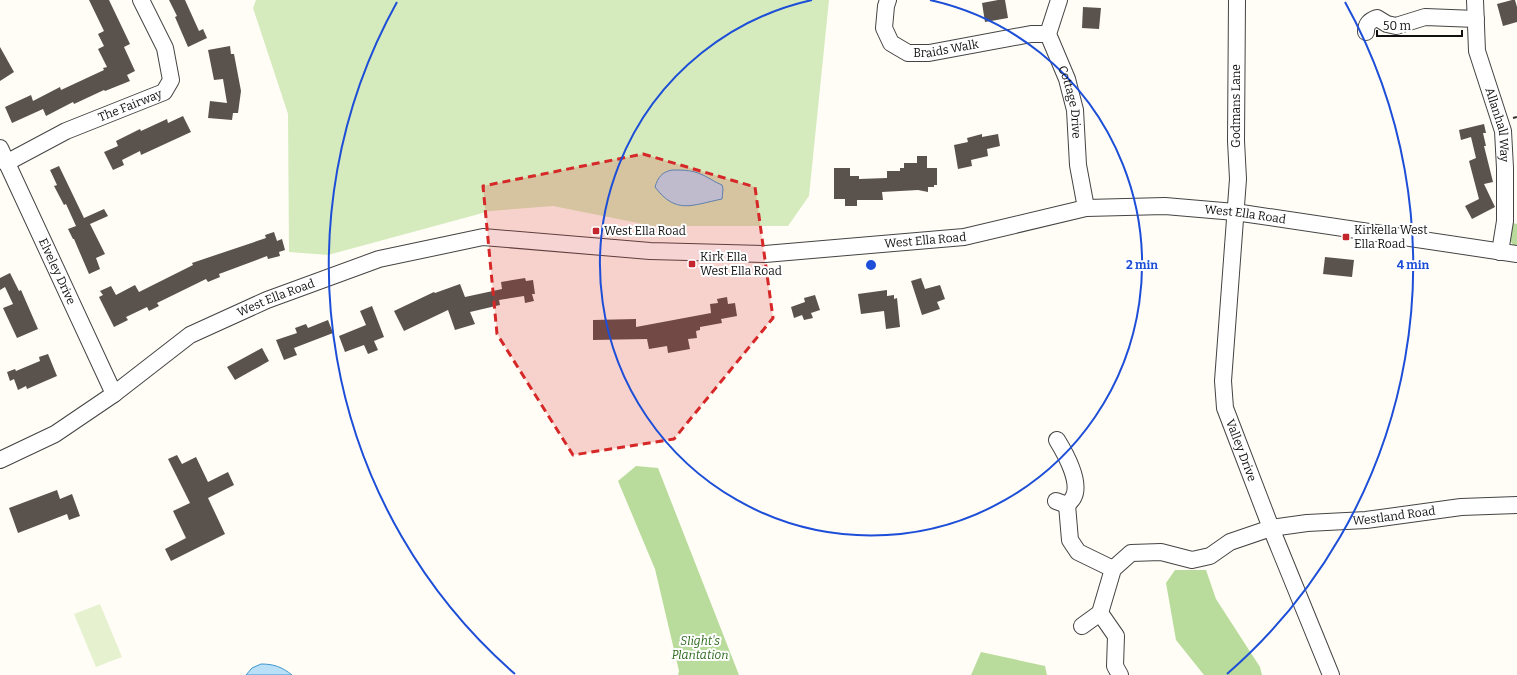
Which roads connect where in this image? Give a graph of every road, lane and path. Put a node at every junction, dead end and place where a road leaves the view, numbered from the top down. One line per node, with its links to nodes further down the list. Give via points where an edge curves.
1 (141, 0): 9 (street, The Fairway, via 165,48 171,80 164,92)
2 (888, 0): 8 (street, Braids Walk, via 884,28 891,43 908,53 928,53 1031,34)
3 (1059, 0): 8 (street)
4 (1237, 0): 11 (street, Godmans Lane, via 1238,179)
5 (1475, 0): 6 (street, Allanhall Way)
6 (1476, 19): 7 (street, via 1425,17 1396,26 1377,18 1366,26); 12 (street, Allanhall Way, via 1477,50 1503,131 1505,221)
7 (1366, 32)
8 (1048, 34): 10 (street, Cottage Drive, via 1067,79 1075,110 1078,165)
9 (3, 156): 14 (street, Elveley Drive)
10 (1086, 208): 11 (street, West Ella Road, via 1165,206); 14 (street, West Ella Road, via 964,237 765,254 650,251 483,237 378,259 267,300 190,335)
11 (1235, 212): 12 (street, West Ella Road); 18 (street, Valley Drive, via 1223,381 1225,408)
12 (1500, 252): 13 (street, West Ella Road)
13 (1517, 254)
14 (114, 394): 16 (street, West Ella Road, via 55,434)
15 (1058, 440): 19 (street, via 1068,459 1074,484 1066,501 1070,540 1078,552)
16 (0, 460)
17 (1517, 505): 18 (street, Westland Road, via 1461,507 1366,520)
18 (1271, 528): 19 (street, Westland Road, via 1230,542 1210,556 1192,560 1160,552 1131,553); 23 (street, Valley Drive)
19 (1113, 569): 20 (street)
20 (1100, 613): 21 (street); 22 (street, via 1116,636 1115,666)
21 (1082, 626)
22 (1120, 675)
23 (1331, 675)

